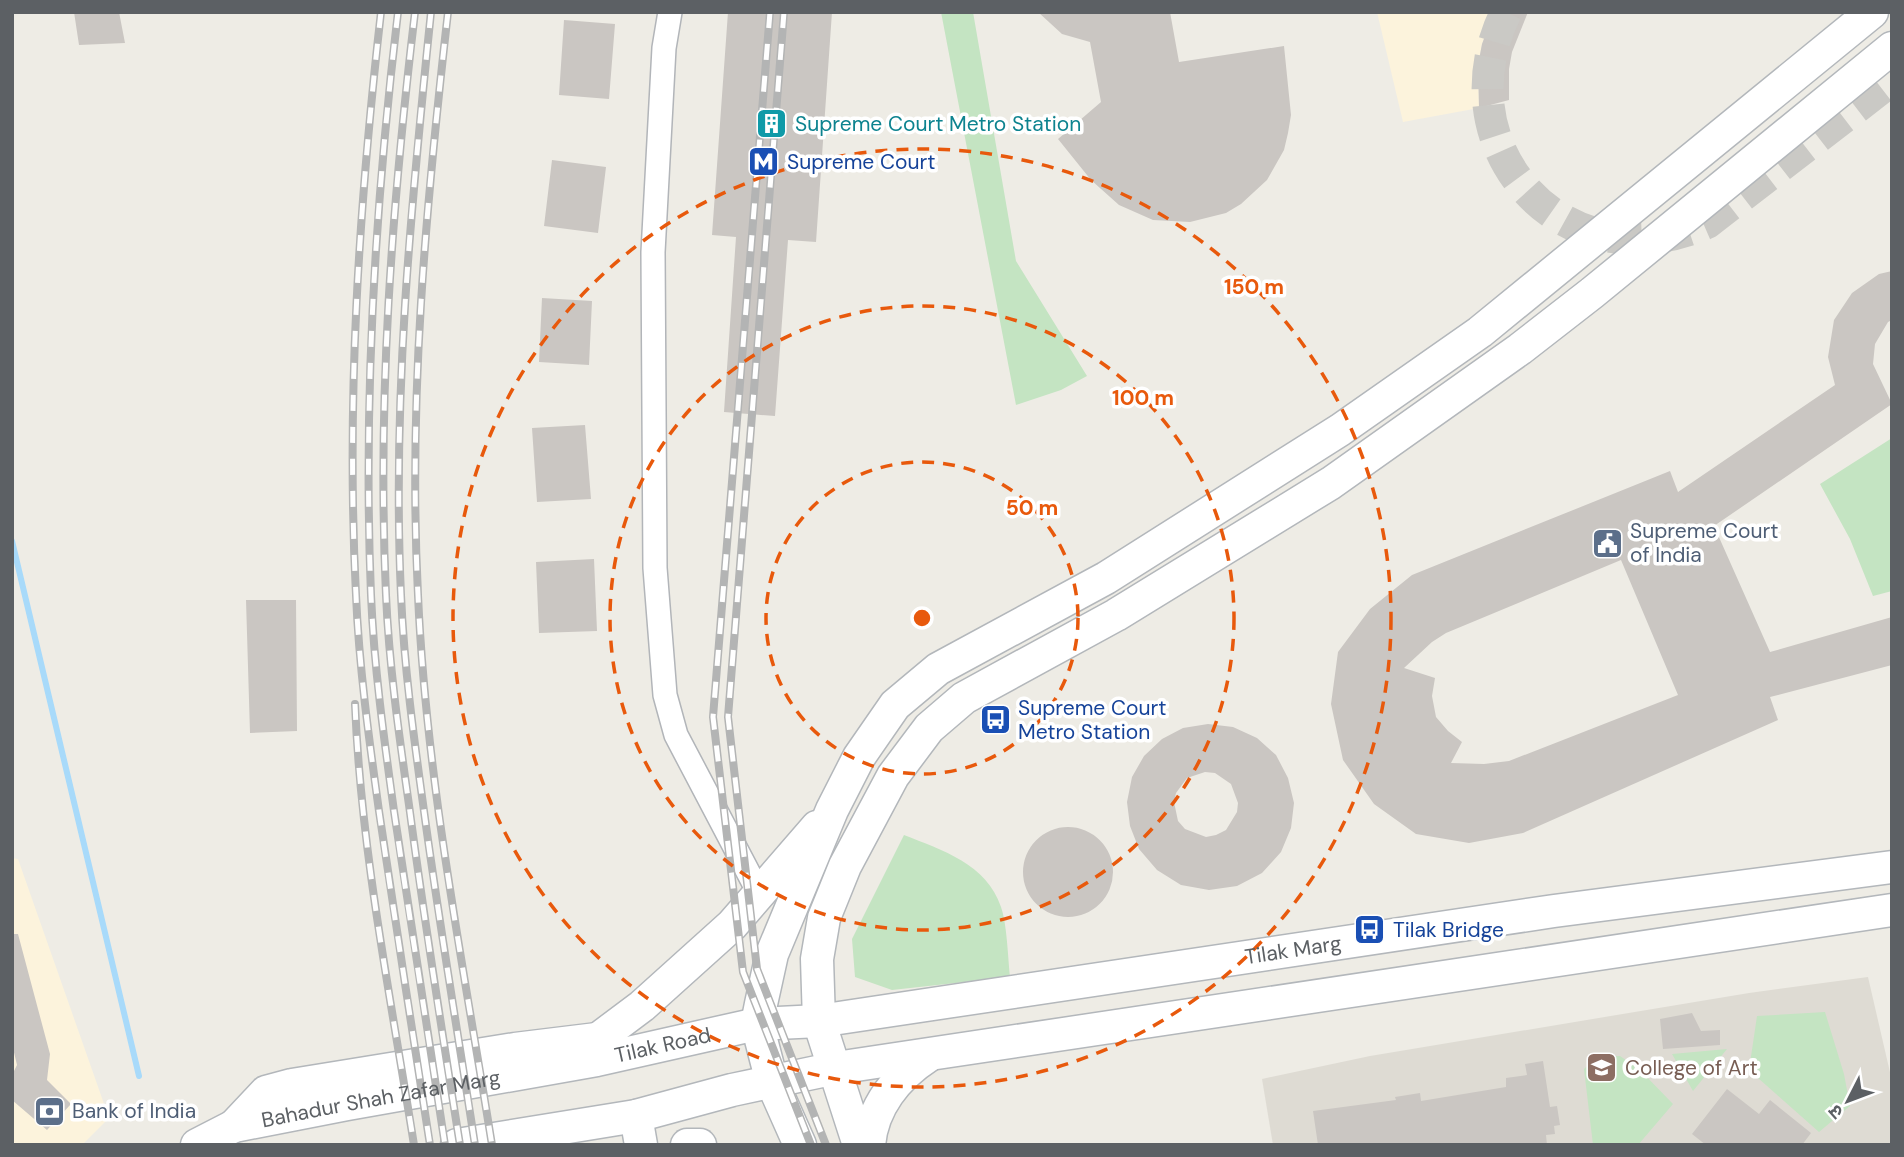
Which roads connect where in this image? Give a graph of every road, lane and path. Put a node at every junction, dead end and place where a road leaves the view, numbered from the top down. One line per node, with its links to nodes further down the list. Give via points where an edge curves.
1 (670, 12): 8 (street, via 653,252 654,568 665,695 676,735)
2 (1872, 12): 4 (main road, via 1480,332 1340,430 1106,579 938,669 895,705)
3 (1892, 48): 5 (main road, via 1520,349 1331,483 1116,615 964,698 929,727)
4 (859, 757): 5 (main road); 6 (main road)
5 (890, 779): 13 (main road, via 824,918 817,959)
6 (832, 810): 8 (main road); 12 (main road, via 772,954)
7 (1892, 867): 9 (main road, Tilak Marg)
8 (759, 893): 14 (main road, via 714,942)
9 (1680, 894): 11 (main road); 13 (main road, Tilak Marg)
10 (1892, 910): 11 (main road)
11 (1688, 940): 15 (main road)
12 (759, 1014): 13 (main road, Tilak Marg); 14 (main road, via 710,1013); 16 (main road, Tilak Road); 18 (main road)
13 (820, 1021): 17 (main road)
14 (598, 1039): 19 (main road, via 292,1085 266,1092)
15 (928, 1056): 17 (main road); 28 (main road, via 890,1091 873,1125)
16 (569, 1065): 19 (main road, Bahadur Shah Zafar Marg)
17 (836, 1068): 18 (main road); 27 (main road)
18 (772, 1082): 20 (main road); 26 (main road)
19 (234, 1126): 22 (main road, Bahadur Shah Zafar Marg)
20 (638, 1130): 23 (main road)
21 (693, 1144): 24 (main road); 25 (main road)
22 (197, 1145)
23 (457, 1145)
24 (687, 1145)
25 (699, 1145)
26 (800, 1145)
27 (859, 1145)
28 (869, 1145)

